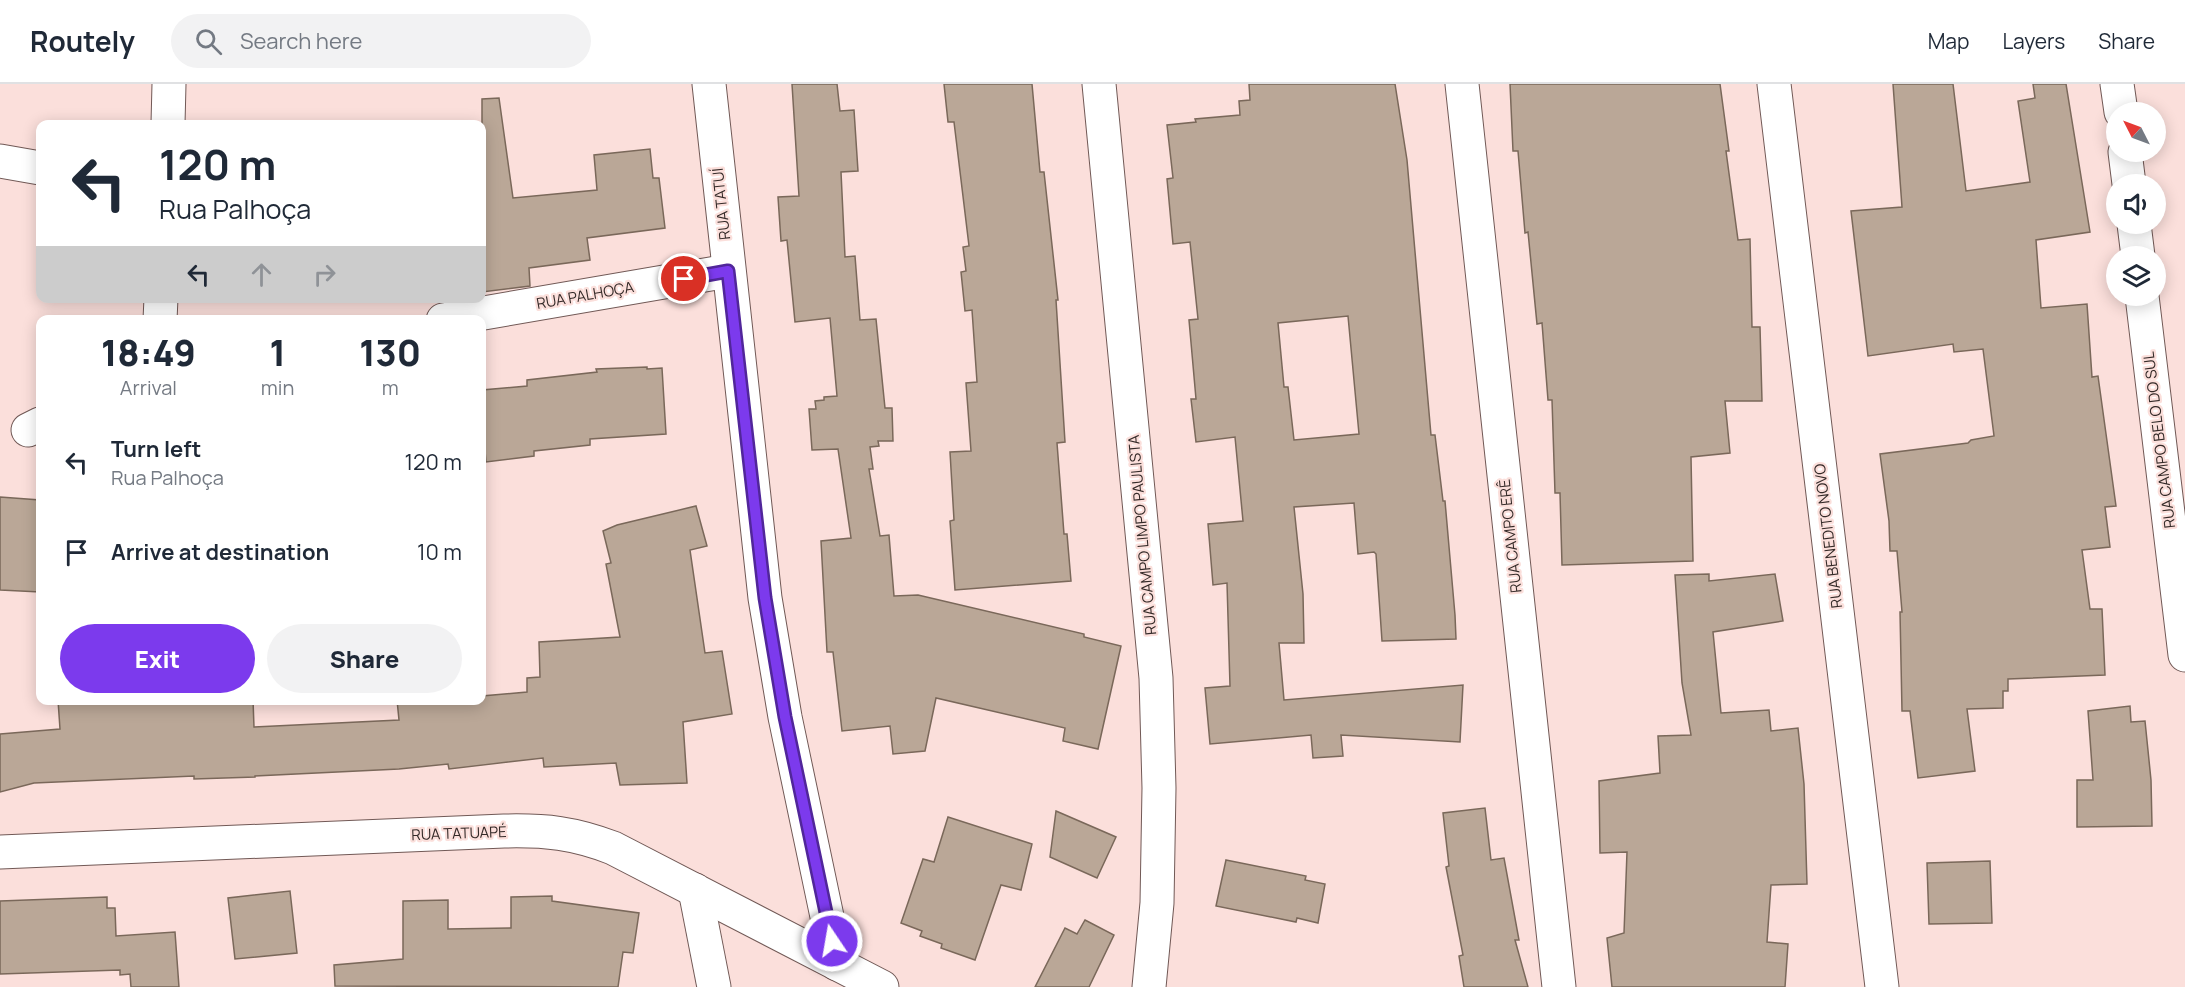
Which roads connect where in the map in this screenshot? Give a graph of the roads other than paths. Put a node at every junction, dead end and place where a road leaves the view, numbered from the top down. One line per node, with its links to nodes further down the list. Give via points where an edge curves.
1 (169, 84): 8 (street)
2 (709, 84): 11 (street, RUA TATUÍ)
3 (1099, 84): 20 (street, RUA CAMPO LIMPO PAULISTA, via 1156,678 1157,892)
4 (1462, 84): 21 (street, RUA CAMPO ERÊ)
5 (1774, 84): 22 (street, RUA BENEDITO NOVO)
6 (2117, 84): 7 (street)
7 (2120, 102)
8 (168, 120)
9 (0, 161): 10 (street)
10 (36, 167)
11 (728, 271): 13 (street, RUA PALHOÇA); 17 (street, RUA TATUÍ, via 765,598 785,717)
12 (2143, 306): 14 (street, RUA CAMPO BELO DO SUL)
13 (472, 315)
14 (2185, 655)
15 (0, 852): 16 (street, RUA TATUAPÉ, via 543,831 583,837 613,848)
16 (695, 890): 17 (street, RUA TATUAPÉ); 18 (street)
17 (837, 964): 19 (street, RUA TATUAPÉ)
18 (714, 987)
19 (882, 987)
20 (1149, 987)
21 (1559, 987)
22 (1882, 987)

